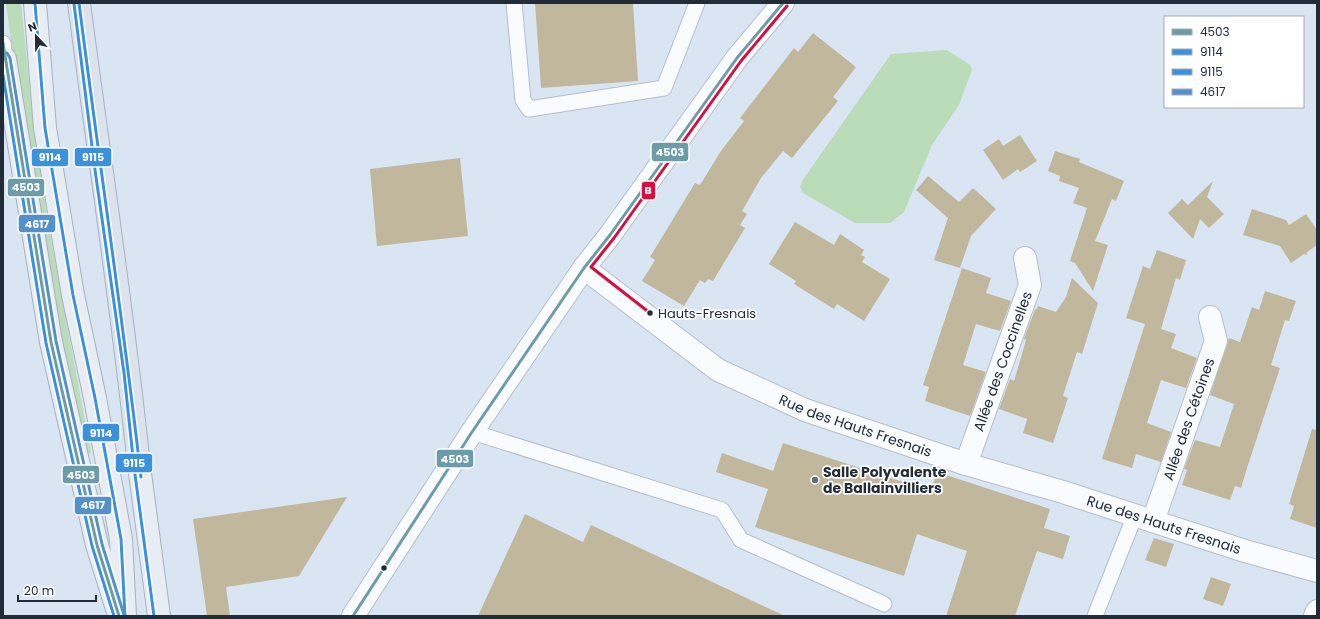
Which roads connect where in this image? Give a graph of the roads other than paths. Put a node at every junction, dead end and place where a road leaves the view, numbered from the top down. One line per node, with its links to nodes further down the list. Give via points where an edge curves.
1 (35, 3): 18 (main road, via 45,128 73,295 95,398 120,539)
2 (79, 3): 12 (highway, via 130,372)
3 (514, 3): 4 (lane, via 522,100 529,109 664,88)
4 (697, 3)
5 (783, 3): 8 (street, via 737,58)
6 (4, 51): 17 (main road, via 51,342 97,545)
7 (1025, 258): 11 (street, Allée des Coccinelles, via 1030,286)
8 (584, 268): 10 (street); 11 (street, Rue des Hauts Fresnais, via 718,370 805,410)
9 (1210, 317): 13 (street, Allée des Cétoines, via 1216,341)
10 (472, 432): 15 (lane, via 722,510 741,540); 20 (street)
11 (966, 464): 13 (street, Rue des Hauts Fresnais)
12 (139, 466): 19 (main road)
13 (1144, 518): 14 (street, Rue des Hauts Fresnais); 21 (lane)
14 (1317, 571)
15 (884, 604)
16 (1317, 611): 22 (street)
17 (119, 616)
18 (126, 616)
19 (159, 616)
20 (353, 616)
21 (1095, 616)
22 (1315, 616)

